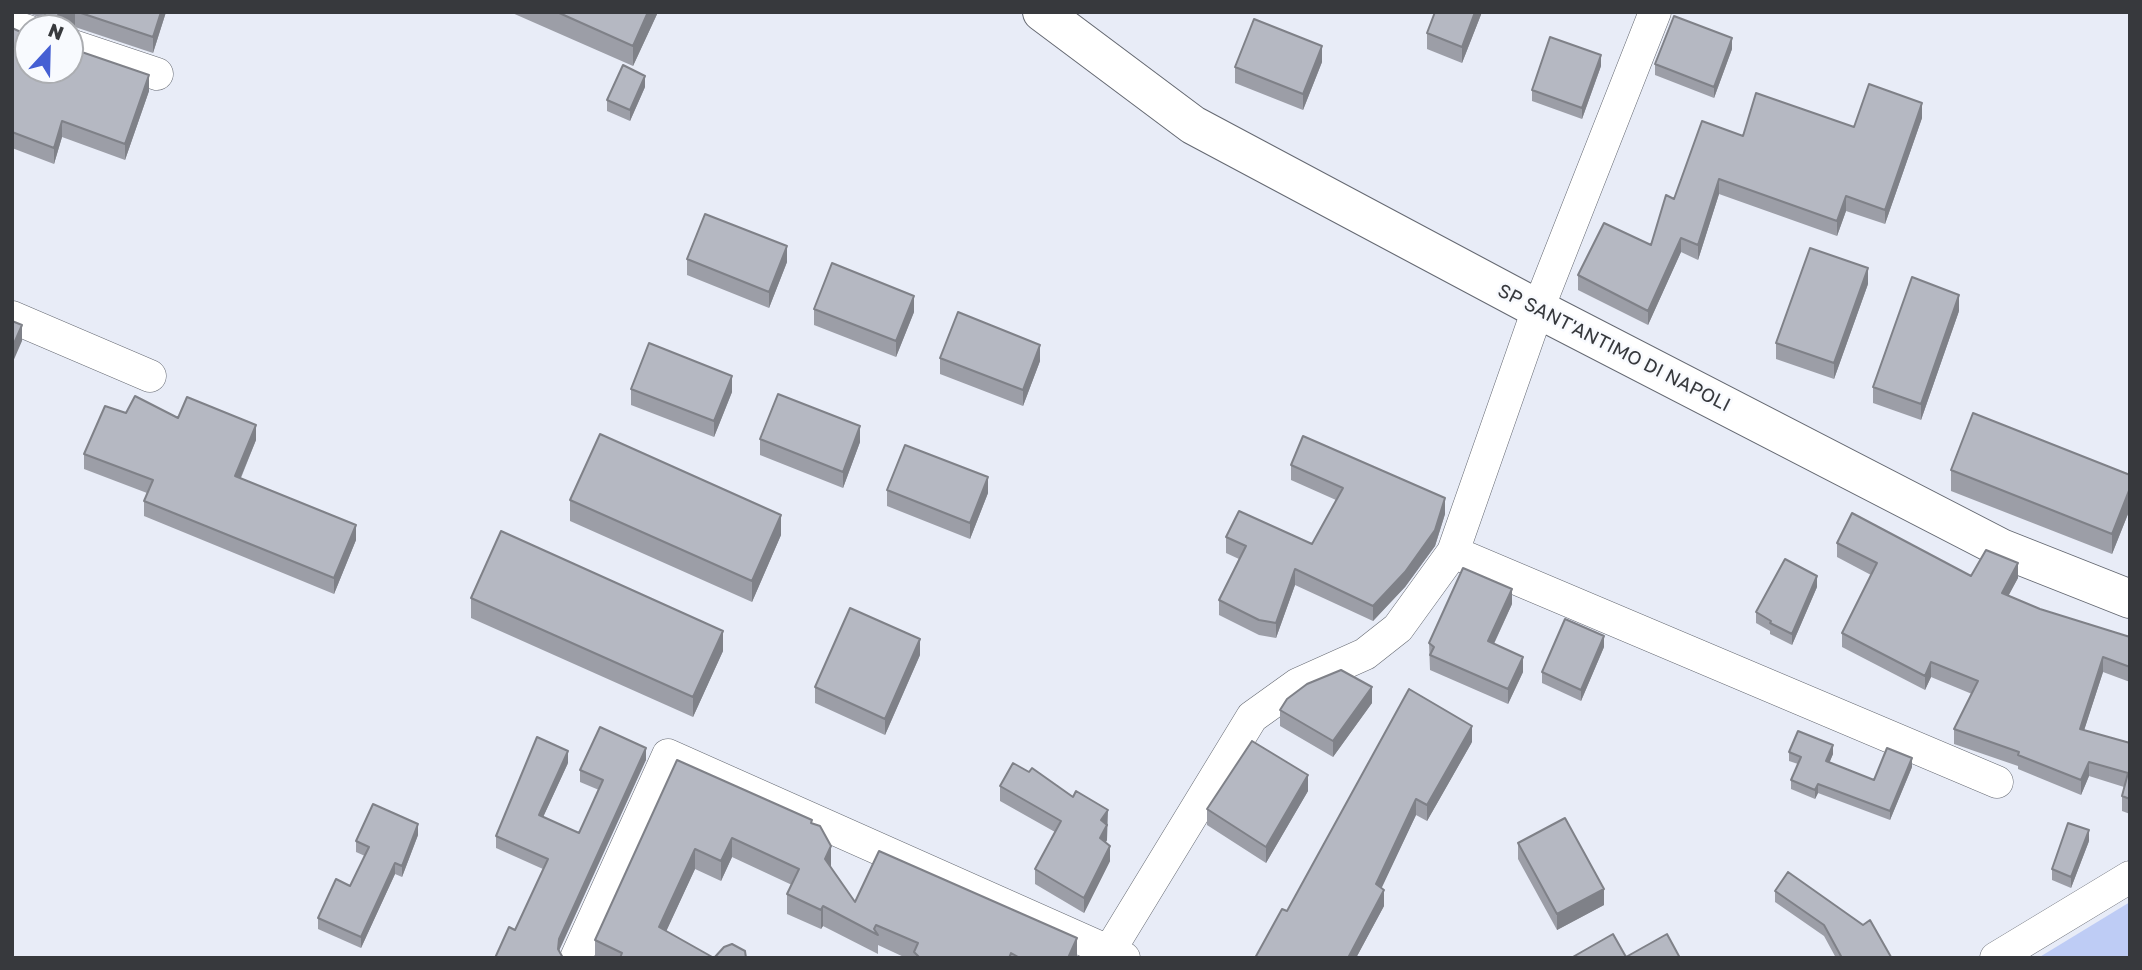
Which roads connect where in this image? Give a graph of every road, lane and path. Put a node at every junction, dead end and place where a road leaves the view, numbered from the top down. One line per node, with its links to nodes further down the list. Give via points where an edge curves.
1 (1042, 12): 5 (street, SP SANT'ANTIMO DI NAPOLI)
2 (1075, 12): 5 (street, SP SANT'ANTIMO DI NAPOLI)
3 (1655, 12): 7 (street)
4 (84, 50): 6 (street)
5 (1113, 68): 7 (street, SP SANT'ANTIMO DI NAPOLI, via 1193,124)
6 (157, 74)
7 (1538, 309): 10 (street); 11 (street, SP SANT'ANTIMO DI NAPOLI, via 2001,548)
8 (12, 317): 9 (street)
9 (150, 376)
10 (1452, 552): 12 (street); 14 (street, via 1398,628 1365,654 1298,684 1252,717)
11 (2130, 599)
12 (1997, 782)
13 (2130, 877): 16 (street)
14 (1113, 955): 15 (street, via 668,755)
15 (576, 958)
16 (1996, 958)

